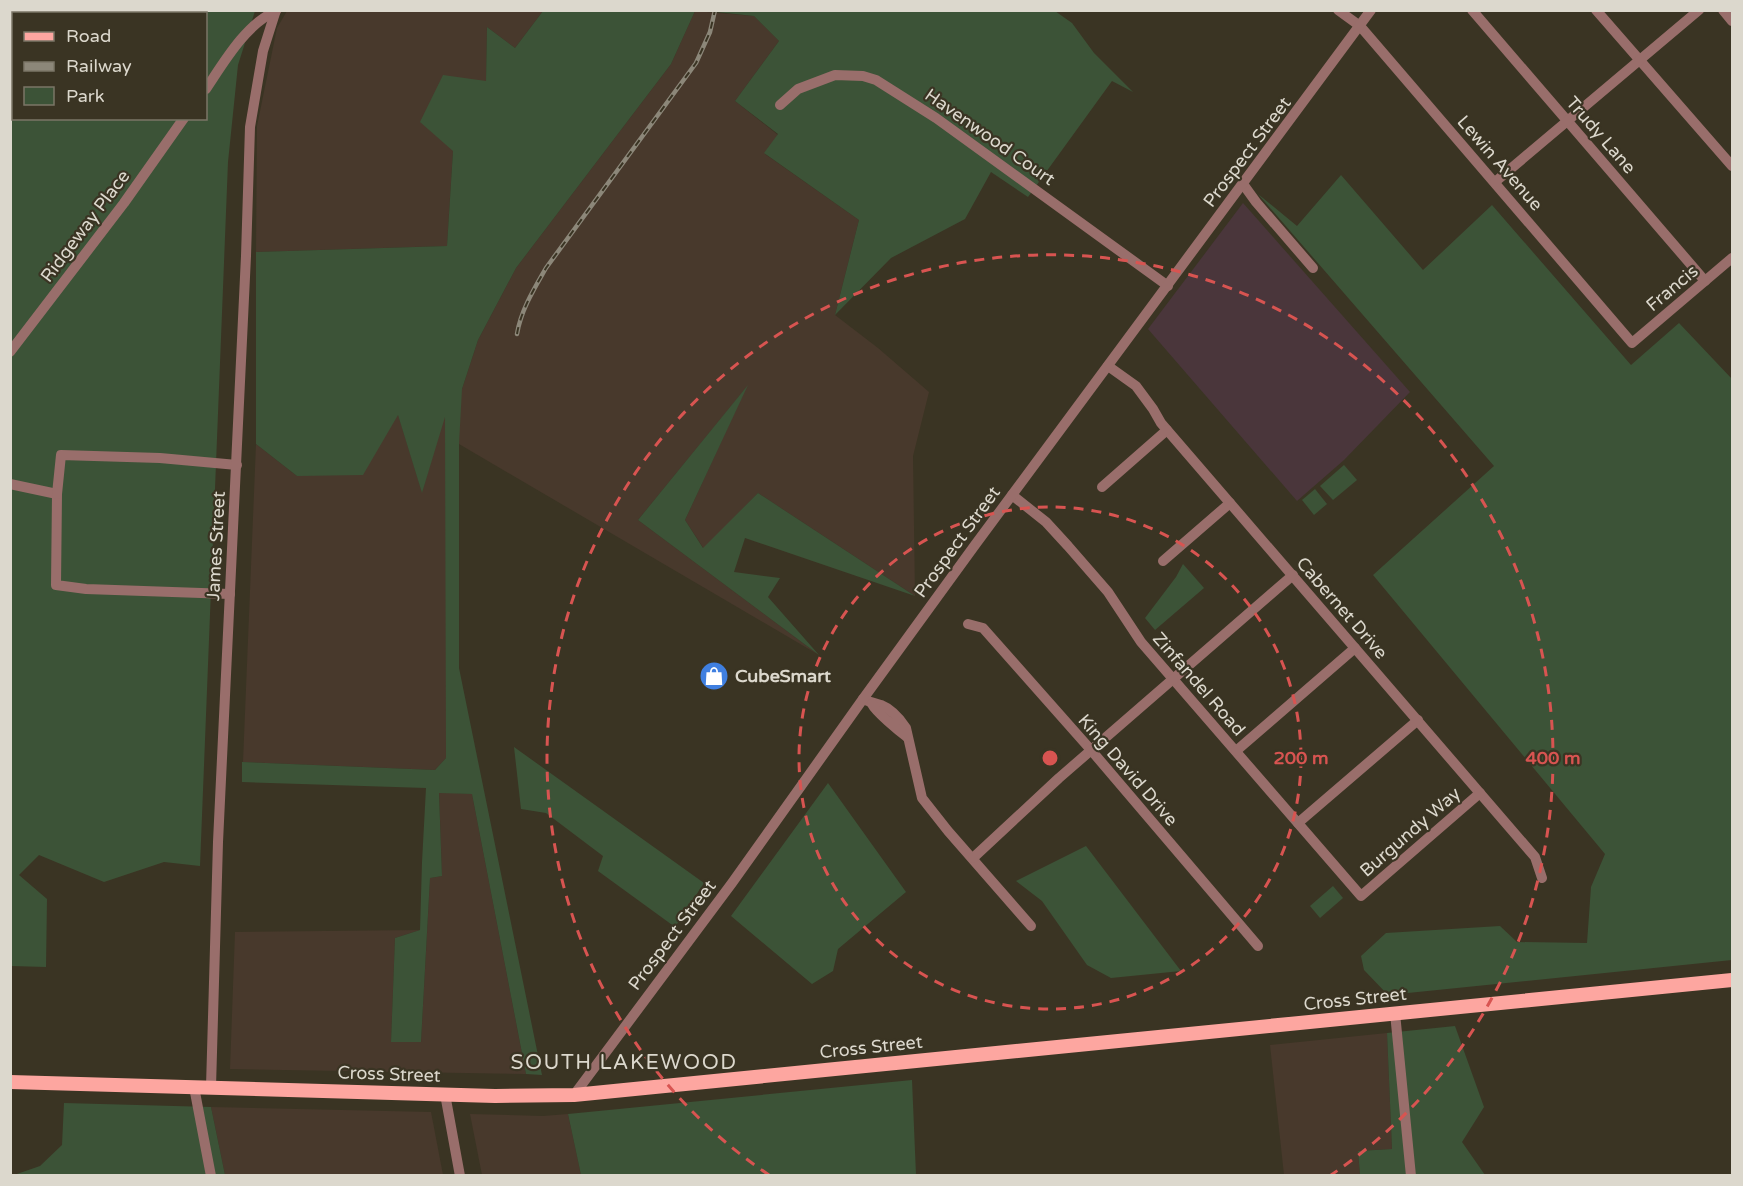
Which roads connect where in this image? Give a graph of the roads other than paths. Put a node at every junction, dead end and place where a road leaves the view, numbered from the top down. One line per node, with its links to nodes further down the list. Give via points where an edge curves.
1 (1338, 10): 9 (street, Lewin Avenue)
2 (1371, 10): 9 (street, Prospect Street)
3 (1472, 10): 14 (street, Trudy Lane)
4 (1596, 10): 10 (street)
5 (1699, 10): 10 (street)
6 (1723, 10): 8 (street)
7 (276, 11): 11 (street, via 255,24); 26 (street, James Street, via 263,51 250,127)
8 (1732, 21)
9 (1360, 26): 16 (street, Lewin Avenue); 17 (street, Prospect Street)
10 (1640, 61): 14 (street); 15 (street)
11 (207, 88)
12 (780, 105): 21 (street, Havenwood Court, via 798,89 835,75 876,80 936,118)
13 (183, 120): 23 (street, Ridgeway Place)
14 (1568, 122): 16 (street); 20 (street, Trudy Lane)
15 (1732, 166)
16 (1495, 182): 22 (street, Lewin Avenue)
17 (1244, 184): 19 (street); 21 (street, Prospect Street)
18 (1732, 258): 20 (street, Francis)
19 (1313, 268)
20 (1705, 281): 22 (street, Francis)
21 (1168, 286): 24 (street, Prospect Street)
22 (1632, 343)
23 (10, 352)
24 (1108, 366): 25 (street, Cabernet Drive, via 1136,386); 30 (street, Prospect Street)
25 (1167, 430): 28 (street); 31 (street, Cabernet Drive)
26 (237, 465): 29 (street, via 61,455); 34 (street, James Street)
27 (10, 484): 29 (street)
28 (1102, 487)
29 (57, 494): 34 (street, via 56,585)
30 (1012, 495): 37 (street, Zinfandel Road, via 1068,546); 38 (street, Prospect Street)
31 (1230, 503): 32 (street); 33 (street, Cabernet Drive)
32 (1163, 561)
33 (1293, 575): 36 (street, Cabernet Drive); 37 (street)
34 (230, 594): 53 (street, James Street)
35 (968, 624): 40 (street, King David Drive, via 983,628)
36 (1355, 648): 39 (street, Cabernet Drive); 41 (street)
37 (1173, 679): 40 (street); 41 (street, Zinfandel Road)
38 (867, 701): 44 (street, via 887,708 906,728 922,798); 55 (street, Prospect Street)
39 (1418, 720): 42 (street, Cabernet Drive); 43 (street)
40 (1090, 750): 44 (street); 48 (street, King David Drive)
41 (1236, 751): 43 (street, Zinfandel Road)
42 (1480, 793): 45 (street, Cabernet Drive, via 1535,857); 46 (street, Burgundy Way)
43 (1298, 824): 46 (street, Zinfandel Road)
44 (973, 858): 47 (street)
45 (1542, 878)
46 (1361, 896)
47 (1031, 926)
48 (1258, 946)
49 (1732, 980): 50 (main road, Cross Street)
50 (1395, 1013): 55 (main road, Cross Street); 58 (street)
51 (10, 1082): 52 (main road, Cross Street)
52 (194, 1087): 53 (main road, Cross Street); 56 (street)
53 (211, 1087): 54 (main road, Cross Street)
54 (445, 1094): 55 (main road, Cross Street); 57 (street)
55 (574, 1095)
56 (212, 1176)
57 (460, 1176)
58 (1411, 1176)

